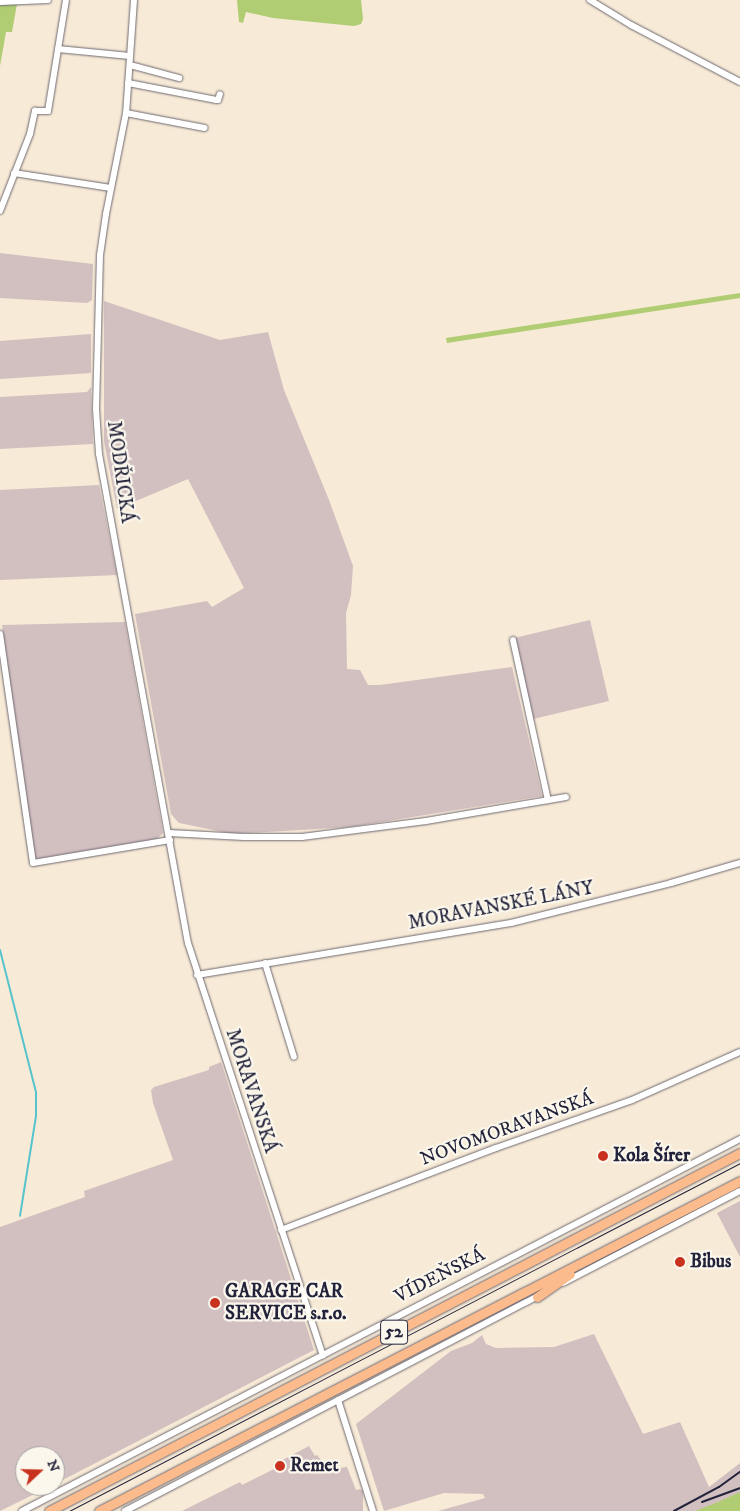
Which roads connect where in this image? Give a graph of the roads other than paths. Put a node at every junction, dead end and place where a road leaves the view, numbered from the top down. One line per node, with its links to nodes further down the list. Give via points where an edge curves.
1 (48, 0): 6 (street)
2 (66, 0): 8 (street)
3 (134, 0): 9 (street, MODŘICKÁ)
4 (590, 0): 7 (street)
5 (597, 0): 7 (street)
6 (0, 2)
7 (609, 12): 12 (street)
8 (58, 50): 9 (street); 17 (street, via 48,112 34,111 30,134)
9 (130, 56): 10 (street, MODŘICKÁ)
10 (130, 65): 11 (street); 13 (street, MODŘICKÁ)
11 (179, 78)
12 (740, 82)
13 (128, 83): 14 (street, via 216,100); 15 (street, MODŘICKÁ)
14 (220, 94)
15 (126, 113): 16 (street); 18 (street, MODŘICKÁ)
16 (205, 128)
17 (14, 173): 18 (street); 19 (street)
18 (111, 188): 24 (street, MODŘICKÁ, via 99,266 96,409 100,454)
19 (0, 211)
20 (0, 634): 24 (street, via 33,863)
21 (513, 640): 23 (street)
22 (566, 797): 23 (street)
23 (548, 800): 24 (street, via 426,821 302,837)
24 (169, 837): 27 (street, MORAVANSKÁ)
25 (740, 863): 26 (street, MORAVANSKÉ LÁNY, via 511,923)
26 (265, 963): 27 (street, MORAVANSKÉ LÁNY); 29 (street)
27 (197, 975): 35 (street, MORAVANSKÁ)
28 (740, 1052): 35 (street, NOVOMORAVANSKÁ, via 632,1100)
29 (294, 1057)
30 (740, 1139): 37 (street, VÍDEŇSKÁ)
31 (740, 1152): 40 (highway, VÍDEŇSKÁ / 52)
32 (740, 1181): 34 (highway, 52)
33 (740, 1191): 36 (street)
34 (648, 1229): 36 (highway); 41 (highway, 52)
35 (282, 1230): 37 (street, MORAVANSKÁ)
36 (537, 1296): 38 (street)
37 (323, 1355): 39 (street, VÍDEŇSKÁ)
38 (338, 1400): 42 (street); 43 (street)
39 (22, 1511)
40 (49, 1511)
41 (99, 1511)
42 (125, 1511)
43 (373, 1511)

